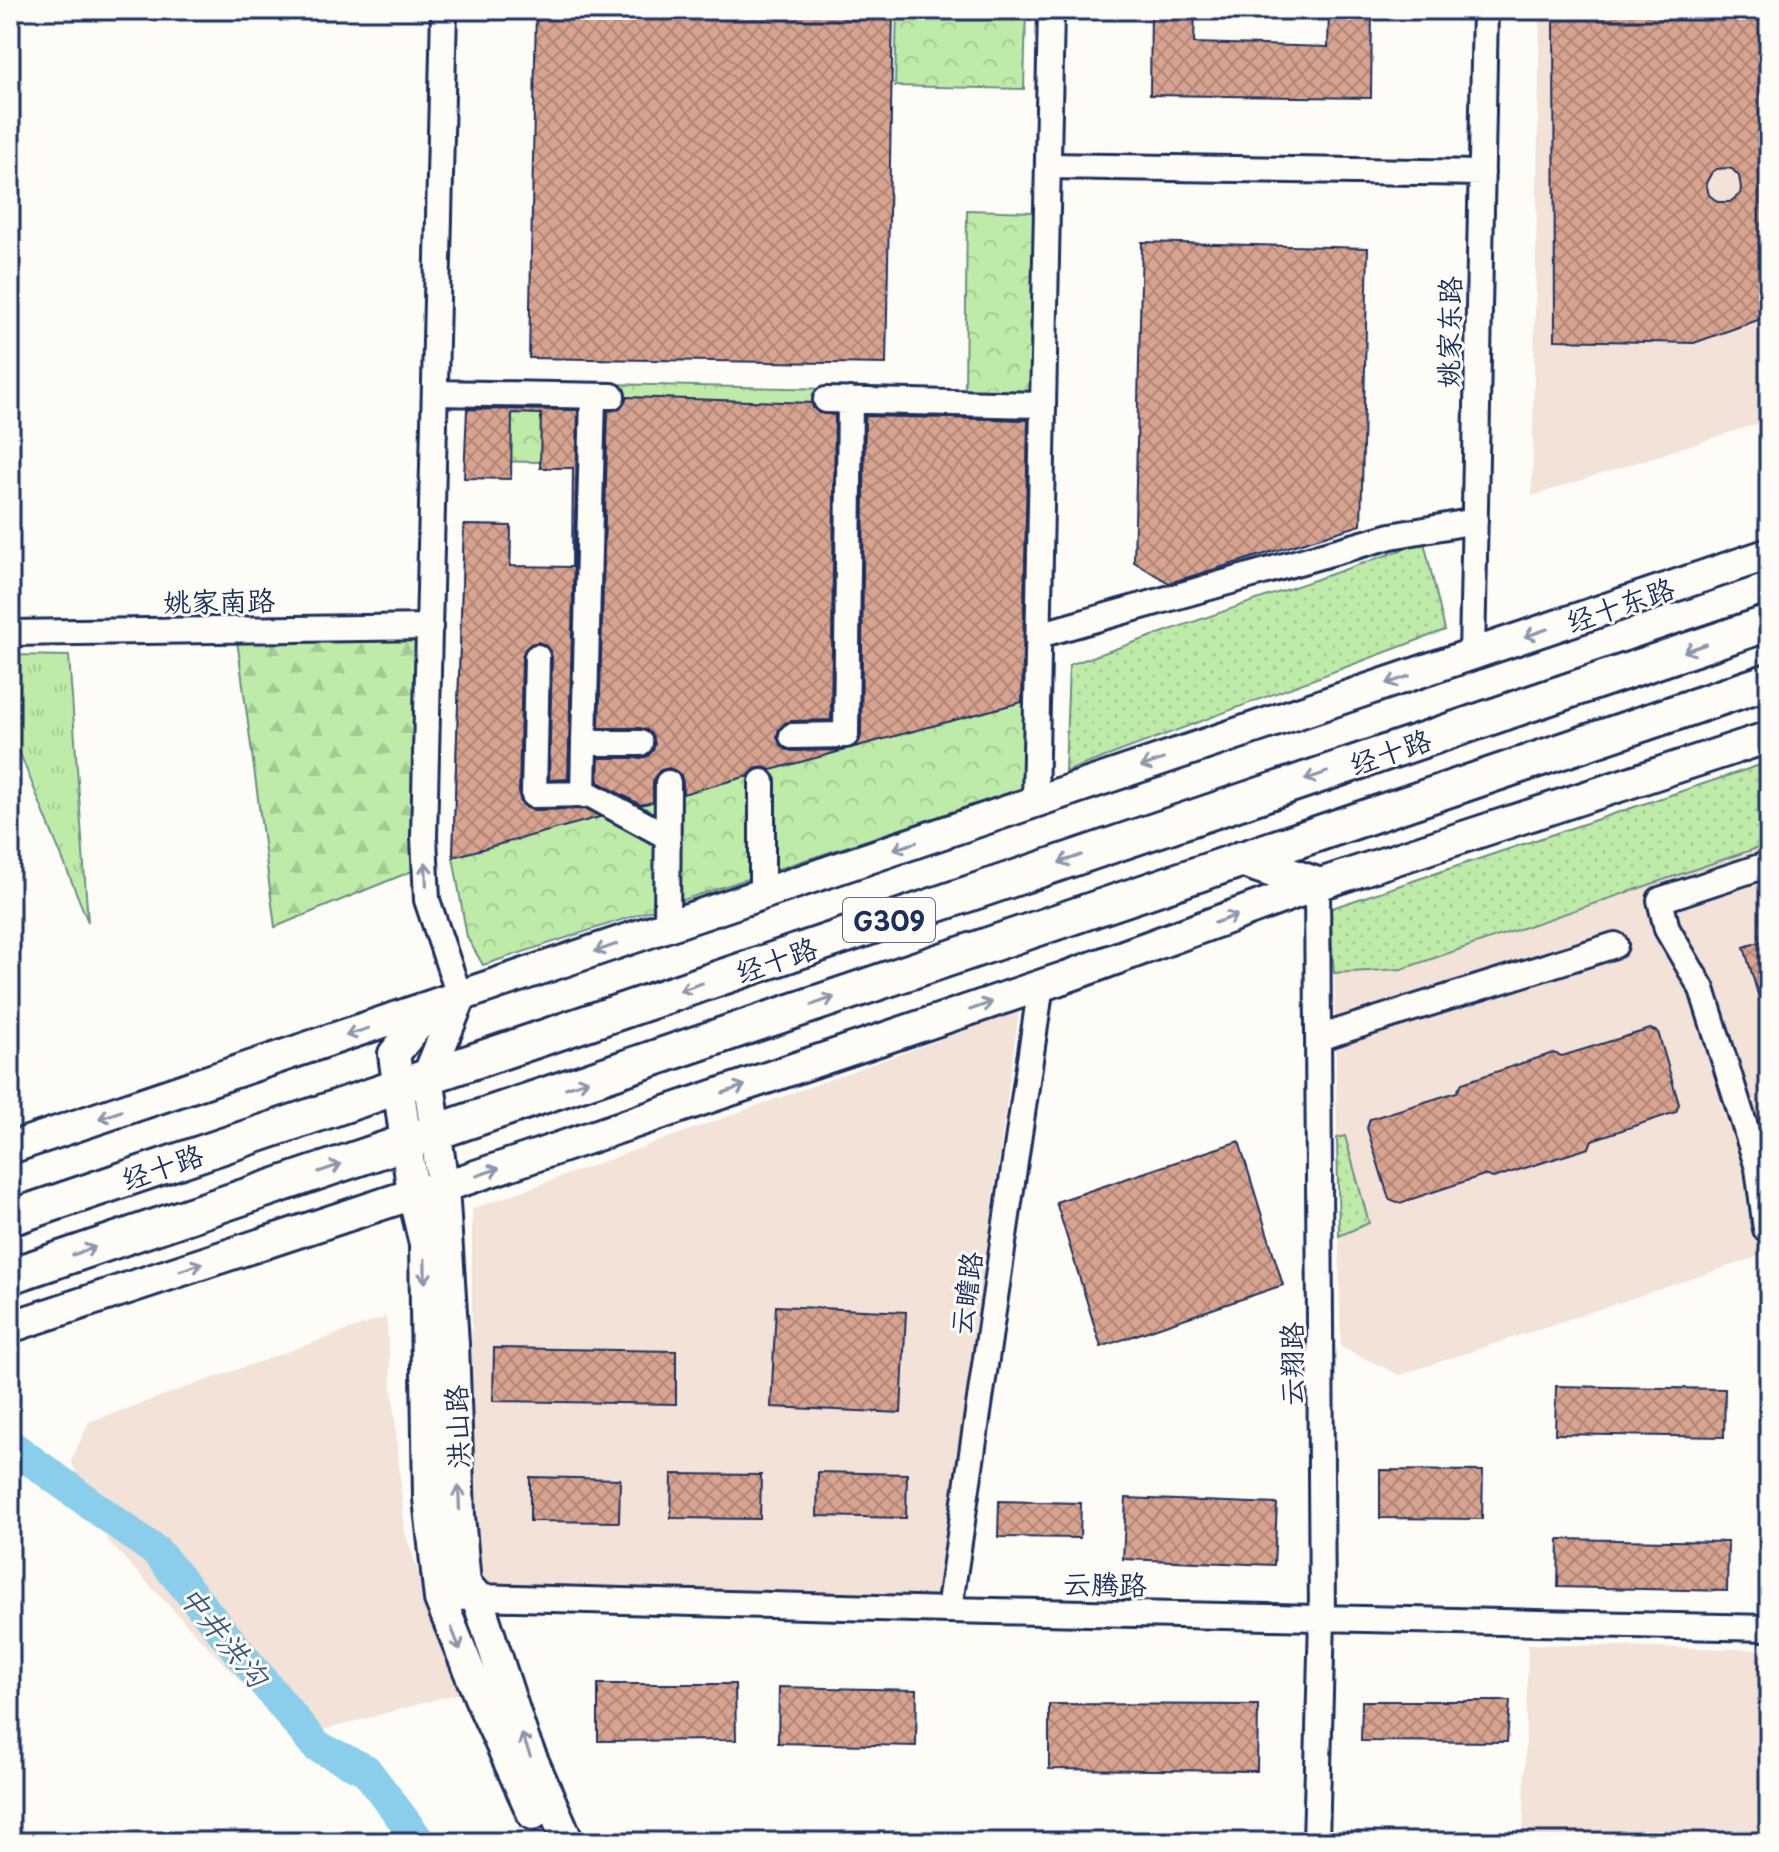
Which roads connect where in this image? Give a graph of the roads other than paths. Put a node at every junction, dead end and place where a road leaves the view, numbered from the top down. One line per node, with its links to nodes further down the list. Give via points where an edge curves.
1 (444, 10): 6 (street)
2 (1051, 10): 4 (street)
3 (1485, 10): 5 (street, 姚家东路)
4 (1048, 166): 5 (street); 7 (street)
5 (1482, 173): 8 (street, 姚家东路)
6 (435, 393): 11 (street); 19 (street, via 602,396)
7 (1043, 405): 13 (street); 17 (street, via 838,400 846,735)
8 (1475, 521): 13 (street, via 1391,536); 14 (street, 姚家东路)
9 (1769, 554): 14 (main road, 经十东路, one-way to 14)
10 (1769, 623): 36 (highway, 经十路 / G309, one-way to 36)
11 (430, 627): 12 (street, 姚家南路); 33 (street, one-way to 11, via 427,900)
12 (10, 633)
13 (1039, 635): 24 (street)
14 (1472, 655): 24 (main road, one-way to 24)
15 (537, 657): 23 (street, via 534,795)
16 (1769, 681): 26 (highway, 经十路 / G309)
17 (792, 736)
18 (1769, 737): 28 (main road)
19 (584, 743): 20 (street); 23 (street)
20 (640, 743)
21 (762, 782): 29 (street)
22 (668, 783): 25 (street)
23 (583, 795): 25 (street)
24 (1035, 803): 29 (main road, one-way to 29)
25 (668, 837): 30 (street)
26 (1241, 859): 28 (highway); 37 (highway, 经十路 / G309, one-way to 26)
27 (1769, 864): 39 (street, via 1660,900 1667,929 1702,989)
28 (1317, 885): 32 (main road, one-way to 28); 35 (street, 云翔路)
29 (762, 893): 30 (main road)
30 (667, 928): 33 (main road, one-way to 33)
31 (1615, 945): 35 (street)
32 (1041, 985): 40 (main road, one-way to 32); 48 (street, 云瞻路)
33 (460, 998): 34 (main road); 36 (main road)
34 (431, 1008): 36 (main road, 洪山路, via 394,1054); 38 (main road, one-way to 38)
35 (1318, 1038): 49 (street, 云翔路)
36 (413, 1081): 37 (main road, 洪山路); 42 (highway, 经十路 / G309)
37 (421, 1137): 40 (main road, 洪山路); 41 (main road, 洪山路); 44 (highway, 经十路 / G309, one-way to 37)
38 (10, 1148)
39 (1762, 1157): 43 (street)
40 (443, 1187): 41 (main road); 46 (main road, 洪山路, one-way to 40, via 465,1584 459,1516)
41 (413, 1194): 45 (main road, one-way to 41); 47 (main road, 洪山路, one-way to 47, via 425,1244 429,1498)
42 (10, 1218)
43 (1766, 1229)
44 (10, 1276)
45 (10, 1327)
46 (477, 1597): 47 (street, 云腾路); 48 (street, 云腾路); 52 (main road, 洪山路, one-way to 46, via 524,1741)
47 (440, 1599): 51 (main road, 洪山路, one-way to 51)
48 (949, 1610): 49 (street, 云腾路)
49 (1322, 1618): 50 (street, 云腾路); 53 (street, 云翔路)
50 (1769, 1628)
51 (547, 1842)
52 (568, 1842)
53 (1316, 1842)

